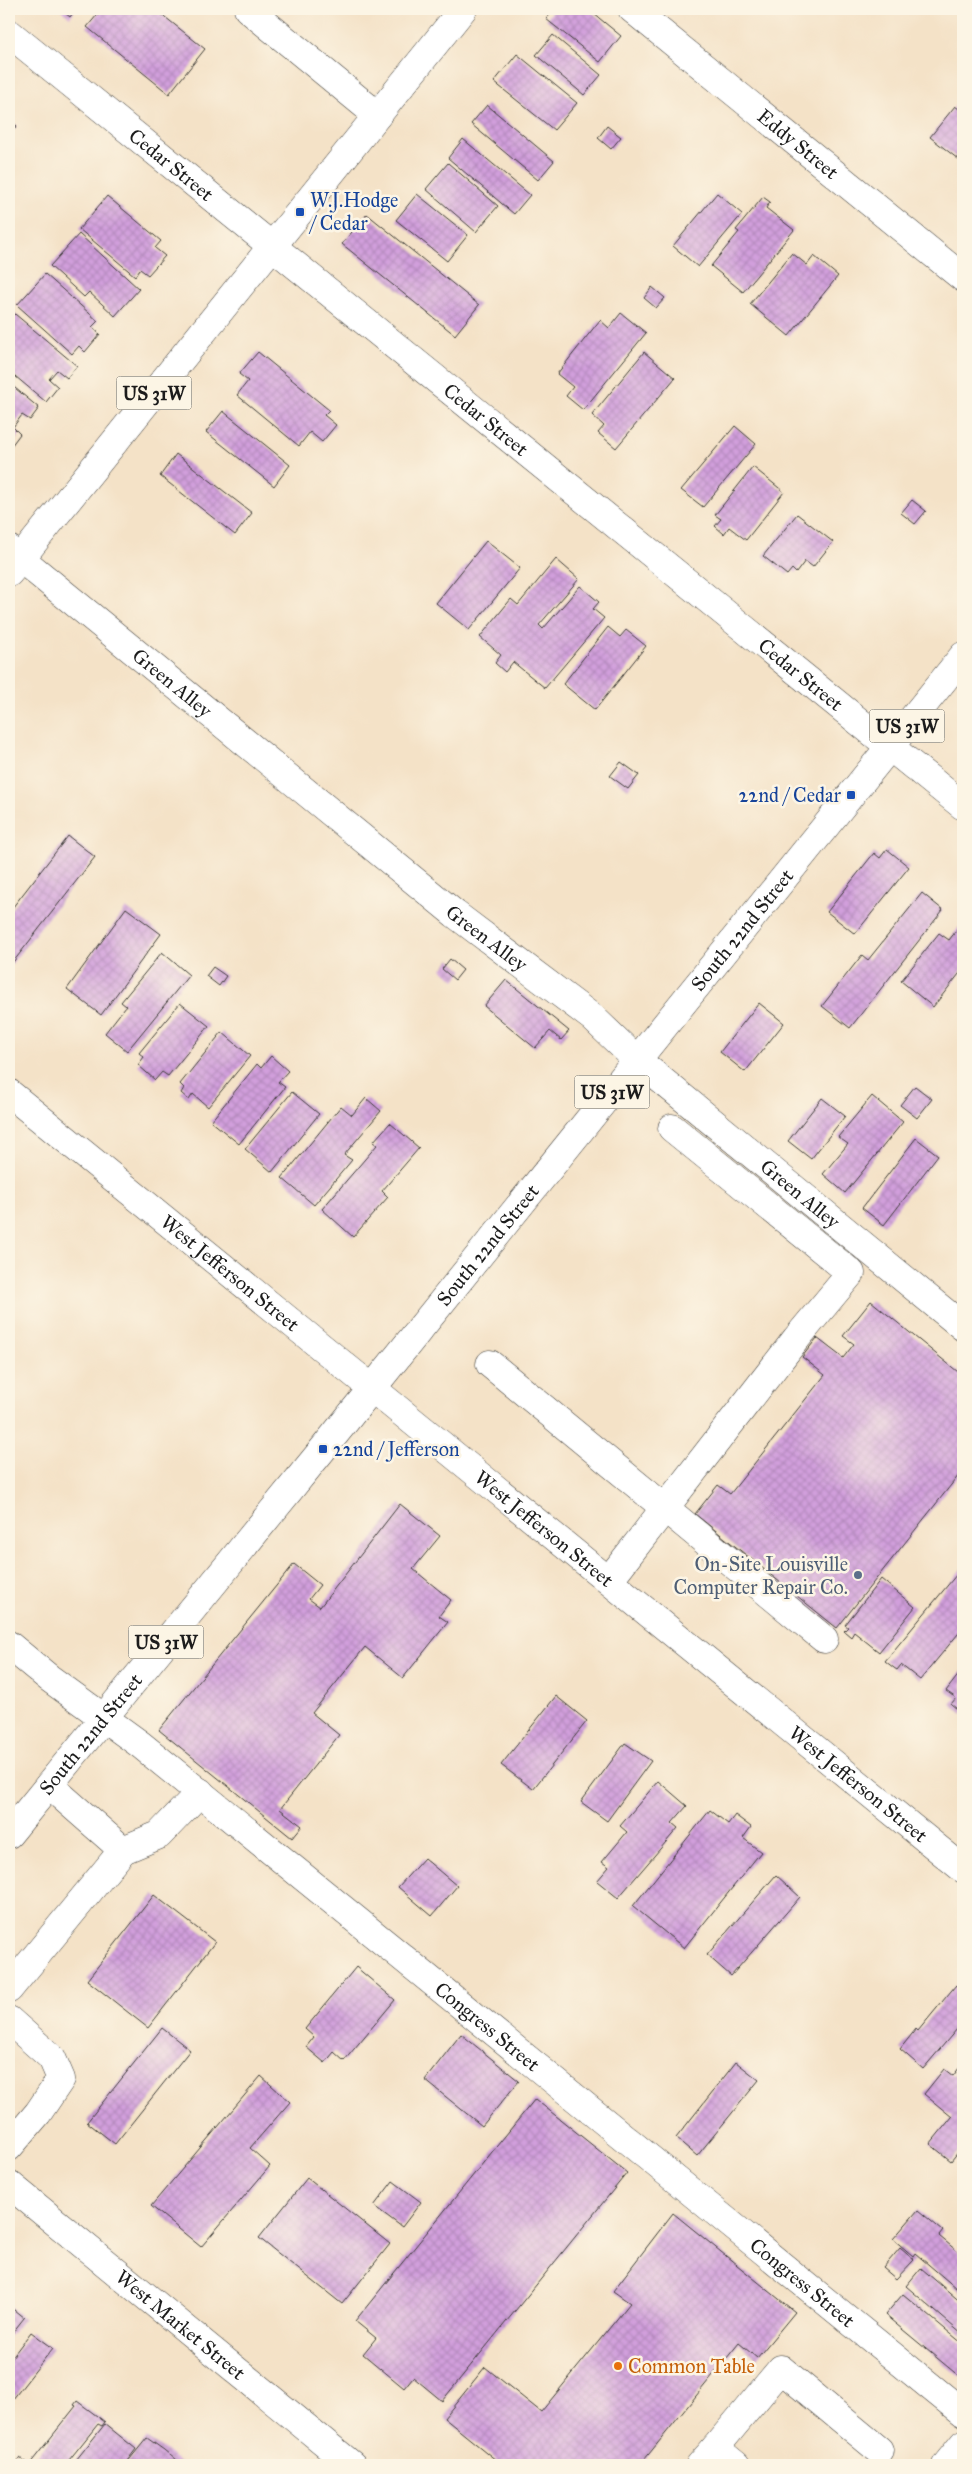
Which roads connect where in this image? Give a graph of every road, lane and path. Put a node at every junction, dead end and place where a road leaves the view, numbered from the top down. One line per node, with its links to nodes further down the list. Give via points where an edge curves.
1 (248, 9): 5 (street)
2 (463, 9): 5 (street, US 31W)
3 (632, 9): 7 (street, Eddy Street)
4 (9, 33): 6 (street, Cedar Street)
5 (378, 115): 6 (street, US 31W)
6 (272, 247): 8 (street, US 31W); 10 (street, Cedar Street)
7 (963, 278)
8 (13, 560): 12 (street, Green Alley, via 455,914 593,1018)
9 (963, 656): 10 (street, South 22nd Street / US 31W)
10 (890, 747): 11 (street, Cedar Street); 12 (street, South 22nd Street / US 31W)
11 (963, 806)
12 (637, 1060): 15 (street, Green Alley); 17 (street, South 22nd Street / US 31W)
13 (9, 1093): 17 (street, West Jefferson Street)
14 (672, 1128): 18 (street, via 851,1273)
15 (963, 1328)
16 (490, 1364): 18 (street)
17 (372, 1388): 19 (street, West Jefferson Street); 22 (street, South 22nd Street / US 31W)
18 (665, 1508): 19 (street); 20 (street)
19 (610, 1580): 27 (street, West Jefferson Street)
20 (824, 1638)
21 (9, 1645): 22 (street, Congress Street)
22 (104, 1718): 23 (street, South 22nd Street / US 31W); 24 (street, Congress Street)
23 (48, 1785): 25 (street, South 22nd Street / US 31W); 26 (street)
24 (200, 1792): 26 (street, via 159,1835); 32 (street, Congress Street)
25 (9, 1834)
26 (123, 1850): 28 (street)
27 (963, 1869)
28 (9, 1989)
29 (9, 2020): 30 (street, via 52,2058 61,2079)
30 (9, 2147)
31 (9, 2184): 36 (street, West Market Street)
32 (963, 2412)
33 (963, 2444): 38 (street)
34 (879, 2450): 35 (street, via 781,2369)
35 (707, 2456): 37 (street)
36 (352, 2465)
37 (736, 2465)
38 (946, 2465)

